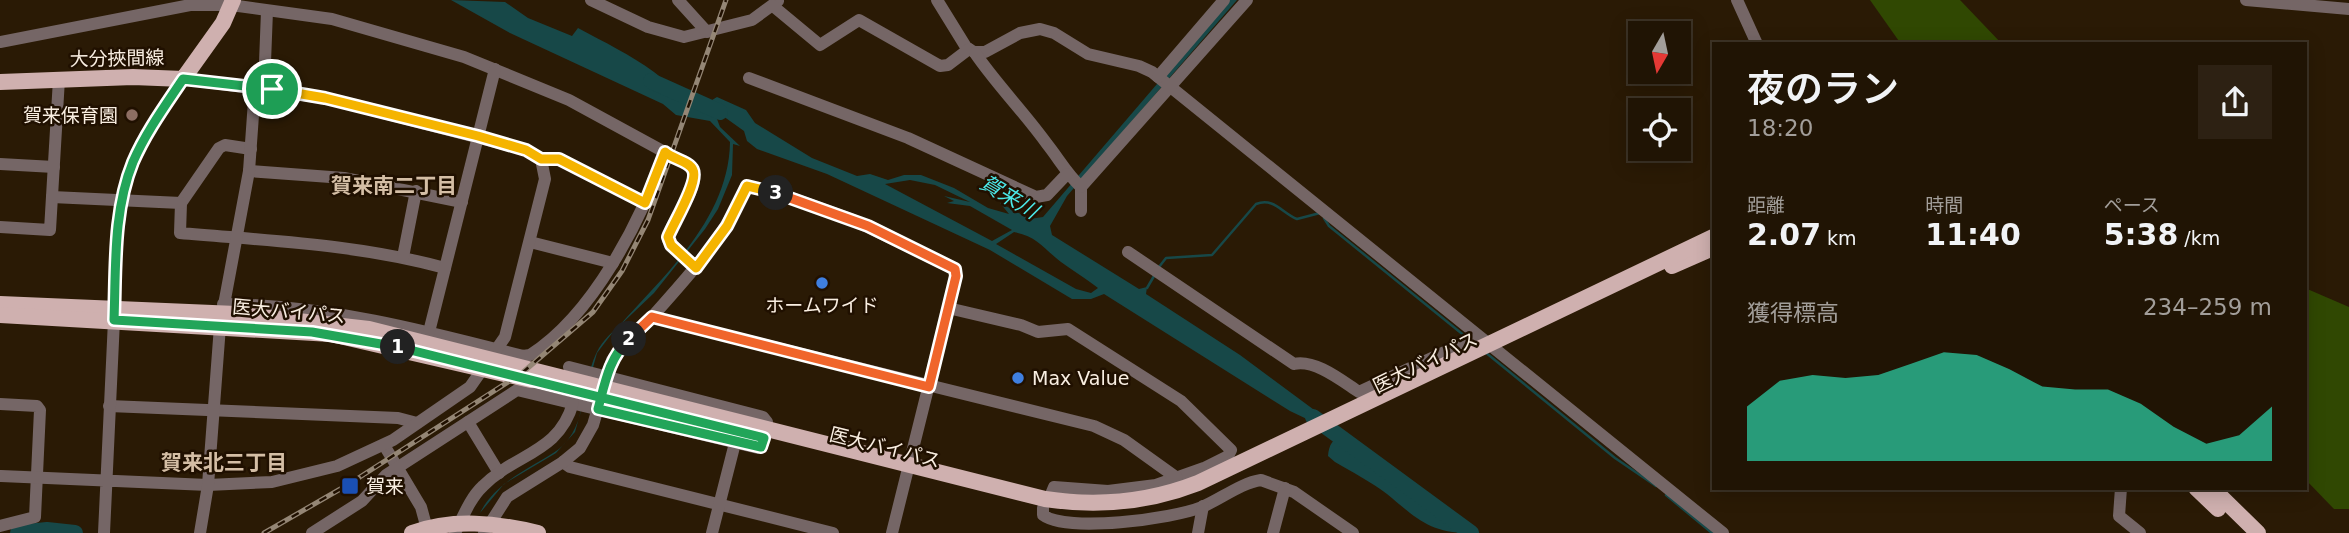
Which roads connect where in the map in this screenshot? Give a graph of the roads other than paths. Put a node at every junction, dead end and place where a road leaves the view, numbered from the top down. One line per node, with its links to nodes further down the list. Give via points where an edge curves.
1 (591, 0): 12 (street, via 648,27 684,37)
2 (678, 0): 12 (street)
3 (937, 0): 15 (street)
4 (1224, 0): 17 (street)
5 (1247, 0): 23 (street)
6 (1737, 0): 14 (street)
7 (2246, 0): 10 (street)
8 (232, 2): 11 (street); 13 (street, via 190,5); 20 (main road, 大分挾間線, via 223,23)
9 (776, 3): 12 (street, via 752,20); 15 (street, via 820,45 859,20 940,66)
10 (2349, 9)
11 (267, 11): 16 (street, via 361,26); 22 (street)
12 (707, 32)
13 (0, 42)
14 (1756, 42)
15 (972, 51): 17 (street, via 985,52 1020,33 1040,29 1082,51 1139,65); 31 (street)
16 (495, 69): 24 (street); 26 (street, via 569,100)
17 (1158, 77): 23 (street)
18 (749, 78): 31 (street, via 908,138 1036,197 1047,195)
19 (59, 79): 20 (main road, 大分挾間線); 21 (main road, 大分挾間線); 29 (street)
20 (183, 79): 22 (street); 35 (street, via 139,149)
21 (0, 82)
22 (260, 87): 24 (street, via 325,98); 25 (street)
23 (1170, 87): 32 (street); 57 (street)
24 (478, 136): 27 (street); 36 (street)
25 (251, 149): 30 (street); 37 (street, via 220,146)
26 (665, 152): 38 (street); 49 (street, via 692,167 694,173 668,237)
27 (541, 159): 38 (street, via 559,159); 43 (street, via 545,179)
28 (0, 164): 29 (street)
29 (54, 167): 34 (street)
30 (249, 171): 33 (street, via 344,178); 42 (street)
31 (1067, 174): 32 (street)
32 (1081, 187): 39 (street)
33 (416, 191): 36 (street); 46 (street)
34 (52, 197): 35 (street); 40 (street, via 50,230)
35 (122, 200): 37 (street); 54 (street)
36 (462, 202): 48 (street)
37 (181, 203): 42 (street, via 180,233)
38 (645, 203): 47 (street)
39 (1081, 211)
40 (0, 227)
41 (1712, 237): 57 (main road, 医大バイパス)
42 (235, 238): 46 (street, via 323,243); 52 (street)
43 (530, 242): 47 (street); 58 (street, via 509,328)
44 (1712, 248): 57 (main road, 医大バイパス)
45 (1128, 252): 57 (street, via 1294,363 1316,368 1359,392)
46 (403, 257): 48 (street)
47 (613, 263): 58 (street, via 572,316 535,352 523,356)
48 (445, 268): 56 (street)
49 (696, 268): 51 (street, via 727,226 747,186 783,194 868,226 954,268 957,273); 55 (street)
50 (0, 304): 54 (main road, 医大バイパス)
51 (948, 308): 61 (street); 78 (street, via 1038,332 1068,329 1181,401 1231,450 1223,459)
52 (222, 314): 54 (main road, 医大バイパス); 56 (street, via 326,311); 66 (street); 69 (main road, 医大バイパス, via 317,321)
53 (0, 315): 54 (main road, 医大バイパス)
54 (114, 315): 64 (street)
55 (652, 317): 60 (street, via 619,349); 61 (street)
56 (429, 332): 58 (street)
57 (1484, 349): 85 (main road, via 1182,489 1120,503); 85 (main road, 医大バイパス, via 1188,498 1131,512 1079,513); 102 (street)
58 (499, 350): 68 (street, via 475,383)
59 (569, 367): 60 (street)
60 (607, 376): 65 (street); 69 (street, via 764,417)
61 (929, 387): 74 (street); 78 (street, via 1094,426 1124,440)
62 (573, 403): 65 (street); 67 (street, via 517,390); 75 (street, via 567,423 555,438)
63 (0, 404): 77 (street, via 37,406 40,410)
64 (109, 406): 66 (street); 79 (street)
65 (598, 409): 70 (street); 72 (street, via 583,444)
66 (214, 410): 68 (street, via 398,418); 80 (street)
67 (468, 422): 73 (street); 75 (street)
68 (417, 424): 71 (street)
69 (765, 433): 70 (street, via 760,448); 74 (main road, 医大バイパス)
70 (735, 443): 86 (street)
71 (384, 445): 73 (street); 80 (street, via 293,479)
72 (563, 462): 86 (street); 89 (street, via 507,497)
73 (398, 468): 91 (street, via 421,507); 92 (street)
74 (908, 469): 85 (main road, 医大バイパス); 98 (street)
75 (499, 473): 89 (street, via 479,490)
76 (0, 476): 77 (street)
77 (37, 477): 79 (street); 88 (street, via 34,517)
78 (1177, 478): 85 (street, via 1108,491 1054,487)
79 (106, 480): 80 (street); 93 (street)
80 (208, 485): 94 (street)
81 (1285, 488): 87 (street, via 1256,481); 100 (street); 101 (street)
82 (2121, 490): 103 (street, via 2119,516)
83 (2198, 490): 104 (main road)
84 (2214, 490): 105 (main road)
85 (1051, 503): 90 (street, via 1047,519)
86 (719, 504): 96 (street); 97 (street)
87 (1203, 506): 90 (street); 99 (street)
88 (0, 526)
89 (473, 526): 91 (main road); 95 (main road)
90 (1137, 528)
91 (420, 531)
92 (317, 532)
93 (104, 533)
94 (200, 533)
95 (538, 533)
96 (712, 533)
97 (833, 533)
98 (892, 533)
99 (1198, 533)
100 (1273, 533)
101 (1353, 533)
102 (1723, 533)
103 (2140, 533)
104 (2242, 533)
105 (2258, 533)

